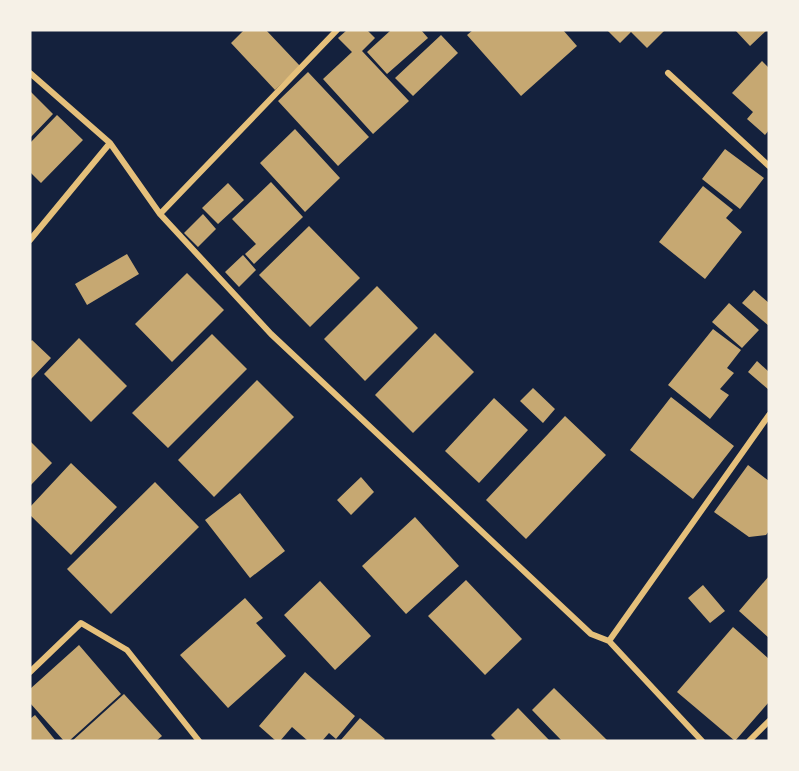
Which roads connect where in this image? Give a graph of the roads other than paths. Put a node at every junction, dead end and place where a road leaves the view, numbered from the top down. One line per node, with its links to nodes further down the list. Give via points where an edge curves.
1 (337, 30): 6 (street)
2 (30, 73): 4 (street)
3 (668, 73): 5 (street)
4 (110, 143): 6 (street); 7 (street)
5 (769, 166)
6 (160, 214): 9 (street, via 272,334 591,634)
7 (30, 240)
8 (769, 415): 9 (street)
9 (609, 641): 13 (street)
10 (30, 672): 12 (street, via 81,623 127,650)
11 (769, 721): 14 (street)
12 (199, 741)
13 (702, 741)
14 (748, 741)

